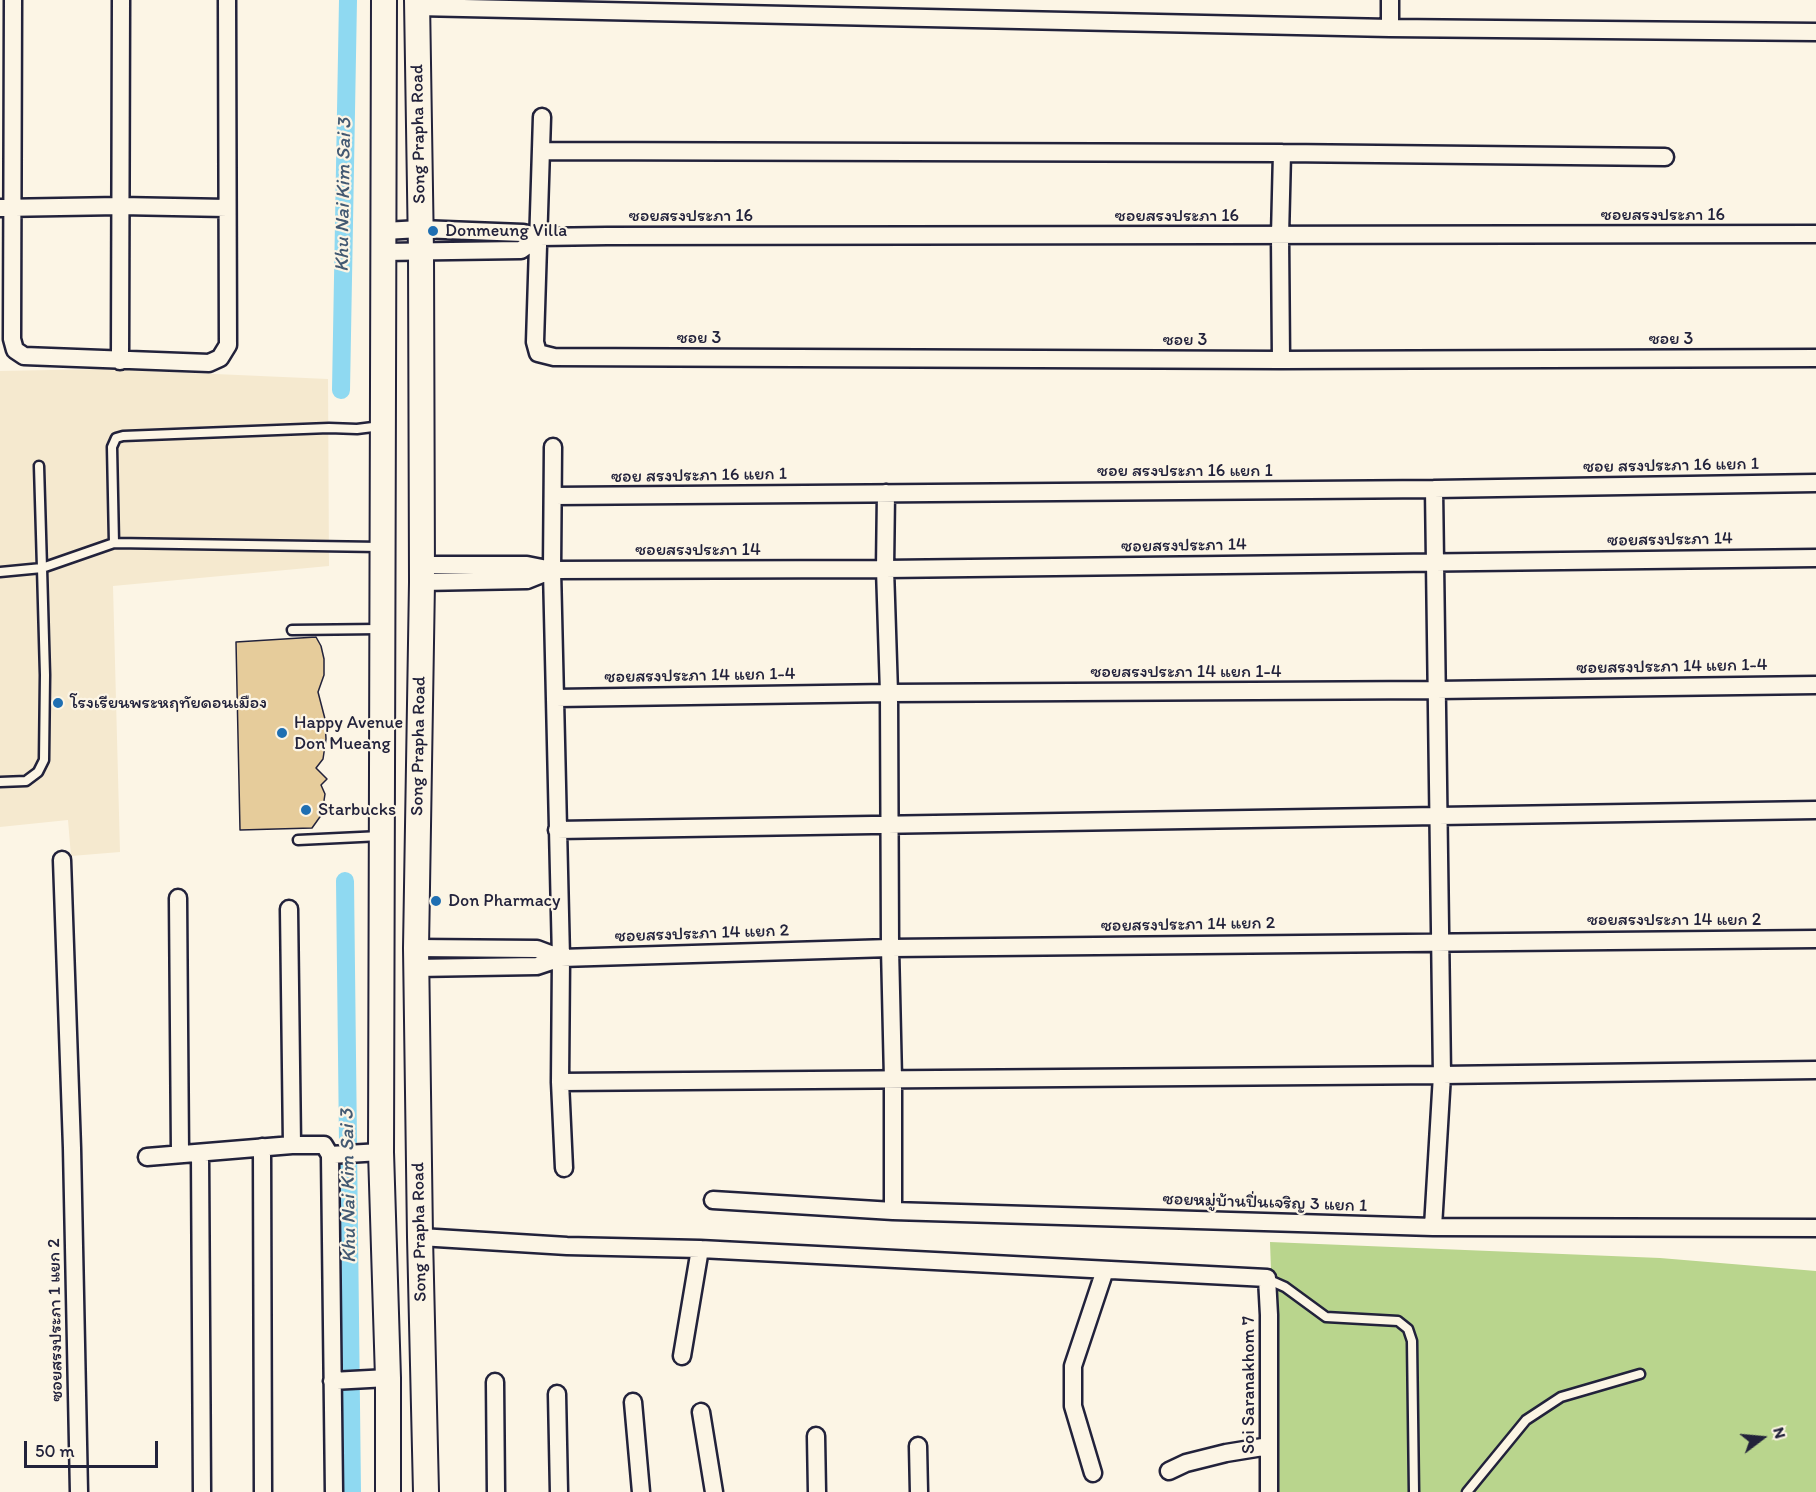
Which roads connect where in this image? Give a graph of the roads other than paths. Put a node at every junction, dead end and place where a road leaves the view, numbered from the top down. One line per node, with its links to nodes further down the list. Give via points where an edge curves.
1 (14, 0): 14 (street)
2 (121, 0): 13 (street)
3 (227, 0): 15 (street)
4 (384, 0): 20 (main road, Song Prapha Road)
5 (1390, 0): 7 (street)
6 (417, 3): 7 (street); 19 (main road, Song Prapha Road)
7 (1390, 28): 8 (street)
8 (1816, 32)
9 (542, 117): 10 (street)
10 (542, 151): 11 (street); 18 (street)
11 (1282, 153): 12 (street); 17 (street)
12 (1665, 157)
13 (120, 206): 14 (street); 15 (street); 23 (street)
14 (6, 207): 23 (street, via 15,350 24,356)
15 (227, 208): 23 (street, via 228,345 220,358 209,363)
16 (1816, 234): 17 (street, ซอยสรงประภา 16)
17 (1280, 236): 18 (street, ซอยสรงประภา 16); 22 (street)
18 (539, 237): 19 (street, ซอยสรงประภา 16, via 523,232); 22 (street, ซอย 3, via 535,342 538,353 554,357)
19 (421, 240): 20 (street, ซอยสรงประภา 16); 39 (main road, Song Prapha Road)
20 (383, 242): 24 (main road, Song Prapha Road)
21 (1816, 358): 22 (street, ซอย 3)
22 (1281, 360)
23 (120, 361)
24 (382, 426): 31 (lane, via 116,438 112,447); 32 (main road, Song Prapha Road)
25 (553, 447): 30 (street)
26 (39, 466): 35 (lane)
27 (1816, 483): 28 (street, ซอย สรงประภา 16 แยก 1)
28 (1434, 489): 29 (street, ซอย สรงประภา 16 แยก 1); 34 (street)
29 (886, 493): 30 (street, ซอย สรงประภา 16 แยก 1); 36 (street)
30 (554, 496): 37 (street)
31 (114, 543): 32 (lane); 35 (lane)
32 (383, 547): 40 (main road, Song Prapha Road)
33 (1816, 558): 34 (street, ซอยสรงประภา 14)
34 (1435, 563): 36 (street, ซอยสรงประภา 14); 43 (street)
35 (42, 568): 38 (lane); 46 (lane, via 44,760 38,772 26,781)
36 (885, 569): 37 (street, ซอยสรงประภา 14); 44 (street)
37 (552, 570): 39 (street, ซอยสรงประภา 14, via 527,565); 45 (street)
38 (0, 572)
39 (422, 573): 59 (main road, Song Prapha Road)
40 (383, 629): 41 (lane); 51 (main road, Song Prapha Road)
41 (291, 630)
42 (1816, 685): 43 (street, ซอยสรงประภา 14 แยก 1-4)
43 (1436, 690): 44 (street, ซอยสรงประภา 14 แยก 1-4); 48 (street)
44 (889, 693): 45 (street, ซอยสรงประภา 14 แยก 1-4); 49 (street)
45 (556, 698): 50 (street)
46 (0, 782)
47 (1816, 810): 48 (street)
48 (1438, 815): 49 (street); 57 (street)
49 (889, 825): 50 (street); 58 (street)
50 (557, 830): 60 (street)
51 (382, 836): 52 (lane); 67 (main road, Song Prapha Road)
52 (298, 840)
53 (62, 860): 94 (street, ซอยสรงประภา 1 แยก 2)
54 (178, 898): 68 (street)
55 (289, 909): 65 (street)
56 (1816, 939): 57 (street, ซอยสรงประภา 14 แยก 2)
57 (1439, 942): 58 (street, ซอยสรงประภา 14 แยก 2); 62 (street)
58 (890, 948): 60 (street, ซอยสรงประภา 14 แยก 2); 63 (street)
59 (416, 958): 60 (street, ซอยสรงประภา 14 แยก 2, via 537,949); 77 (main road, Song Prapha Road)
60 (561, 958): 64 (street)
61 (1816, 1070): 62 (street)
62 (1442, 1075): 63 (street); 75 (street)
63 (893, 1079): 64 (street); 74 (street)
64 (560, 1082): 72 (street)
65 (292, 1144): 66 (street); 70 (street, via 324,1145)
66 (262, 1147): 69 (street); 96 (street)
67 (373, 1151): 70 (street); 83 (main road, Song Prapha Road)
68 (180, 1154): 69 (street); 71 (street)
69 (200, 1154): 95 (street)
70 (337, 1154): 84 (street)
71 (147, 1157)
72 (564, 1168)
73 (713, 1200): 74 (street, ซอยหมู่บ้านปิ่นเจริญ 3 แยก 1)
74 (893, 1211): 75 (street, ซอยหมู่บ้านปิ่นเจริญ 3 แยก 1)
75 (1433, 1227): 76 (street, ซอยหมู่บ้านปิ่นเจริญ 3 แยก 1)
76 (1816, 1228)
77 (420, 1237): 78 (street); 99 (main road, Song Prapha Road)
78 (700, 1249): 79 (street); 81 (street)
79 (1105, 1270): 80 (street); 93 (street, via 1073,1366 1073,1406)
80 (1267, 1278): 91 (street, Soi Saranakhom 7); 107 (lane, via 1326,1317 1398,1321 1408,1329 1412,1341)
81 (682, 1356)
82 (1640, 1374): 108 (lane, via 1561,1397 1526,1420)
83 (388, 1378): 84 (street); 98 (main road, Song Prapha Road)
84 (336, 1381): 97 (street)
85 (495, 1382): 100 (street)
86 (557, 1394): 101 (street)
87 (633, 1402): 102 (street)
88 (700, 1412): 103 (street)
89 (816, 1436): 104 (street)
90 (918, 1446): 105 (street)
91 (1269, 1446): 92 (street, via 1226,1453); 106 (street, Soi Saranakhom 7)
92 (1169, 1471)
93 (1093, 1473)
94 (80, 1492)
95 (202, 1492)
96 (263, 1492)
97 (334, 1492)
98 (388, 1492)
99 (426, 1492)
100 (496, 1492)
101 (559, 1492)
102 (641, 1492)
103 (714, 1492)
104 (818, 1492)
105 (919, 1492)
106 (1269, 1492)
107 (1414, 1492)
108 (1467, 1492)

